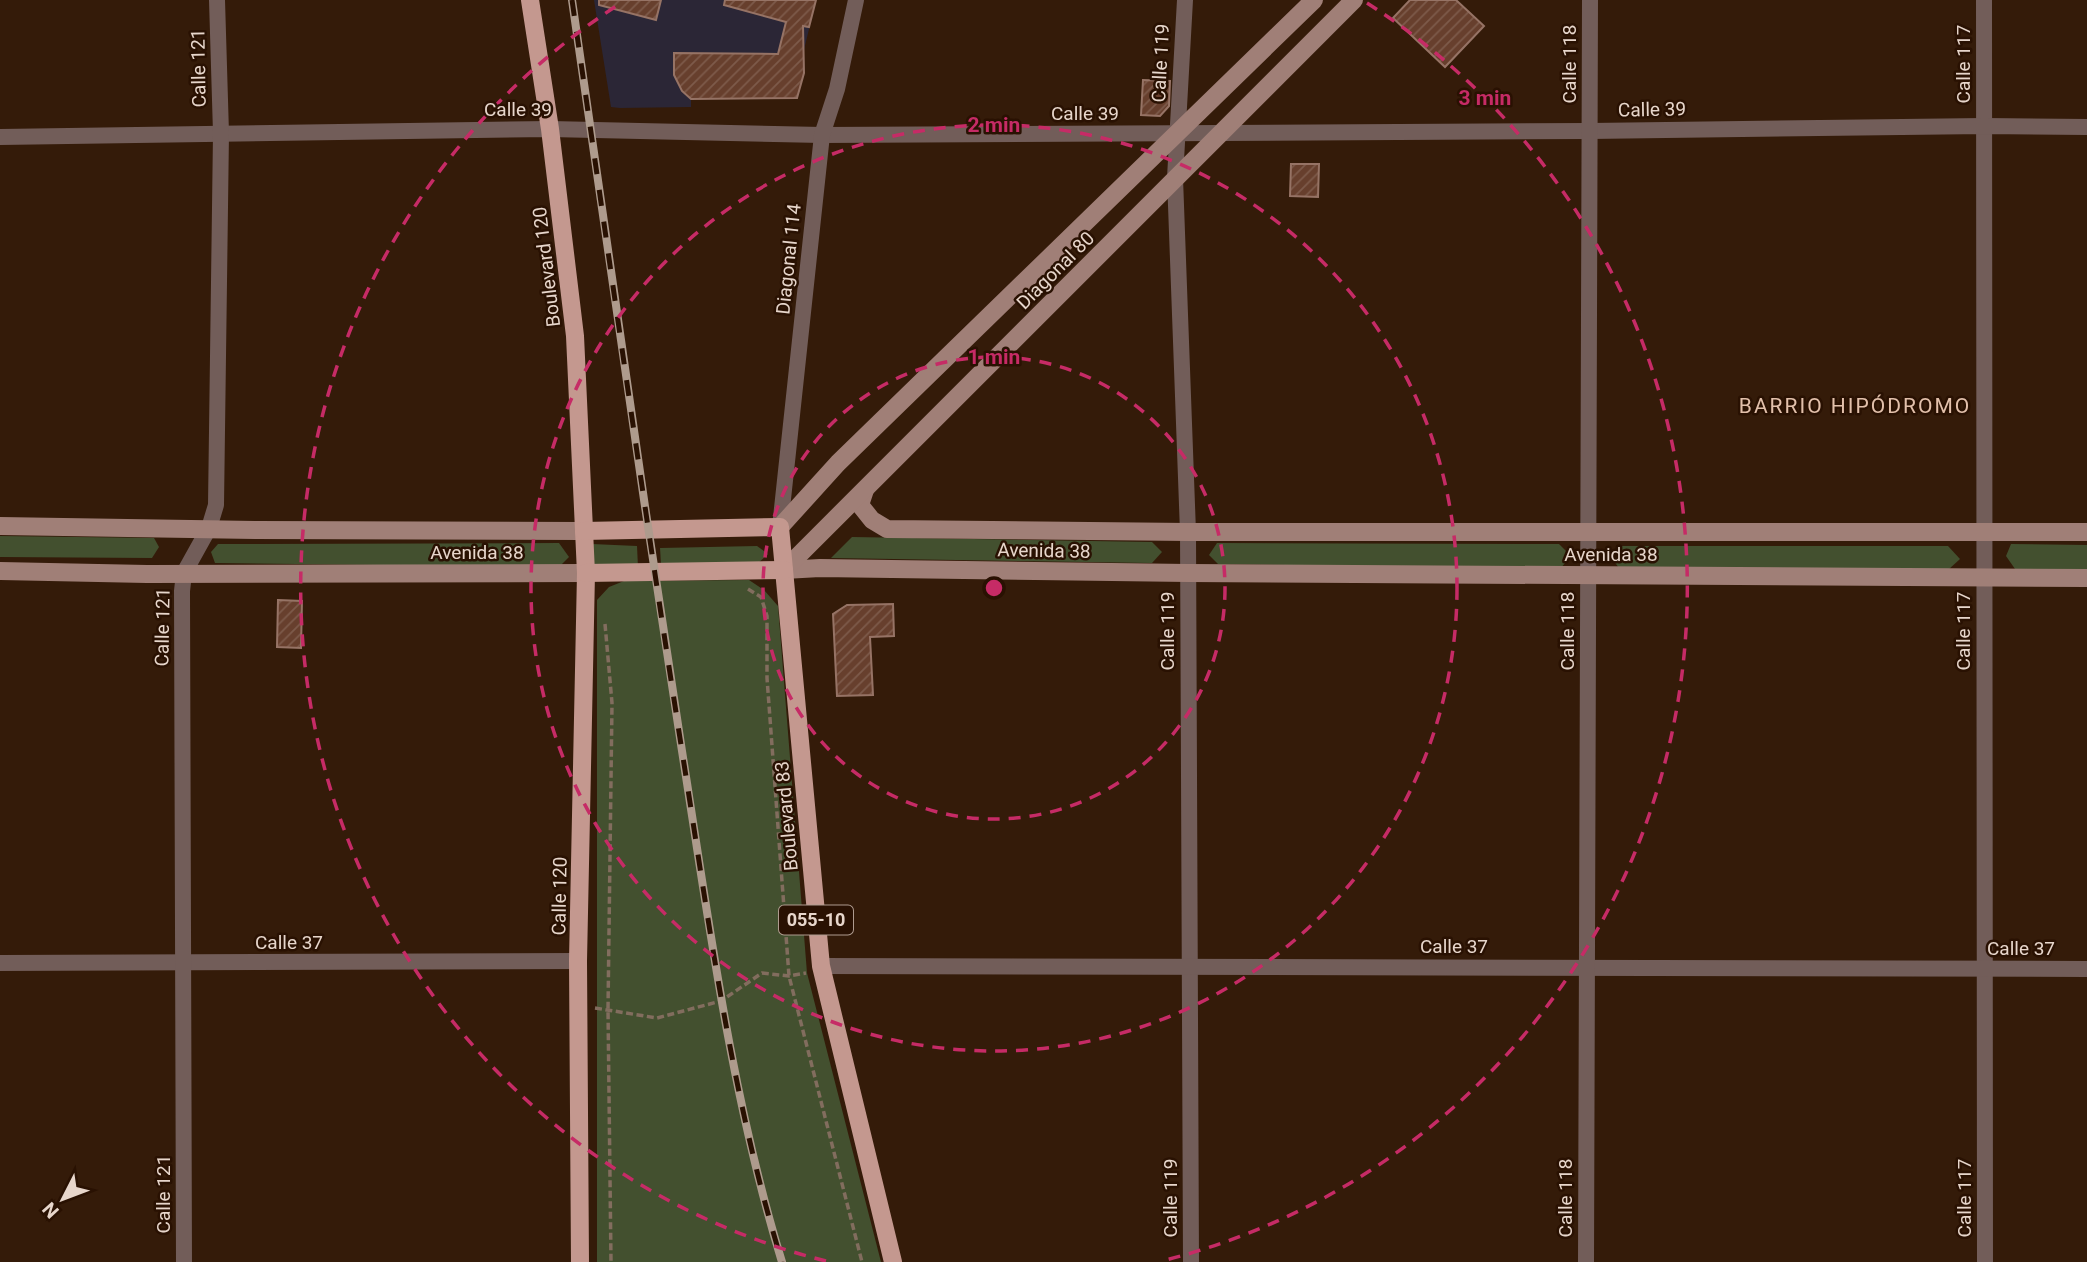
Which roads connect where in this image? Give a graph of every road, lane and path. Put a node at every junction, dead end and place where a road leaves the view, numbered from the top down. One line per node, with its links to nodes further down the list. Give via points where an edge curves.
1 (218, 0): 13 (street, Calle 121)
2 (530, 0): 11 (main road, Boulevard 120)
3 (856, 0): 16 (street, Diagonal 114)
4 (1185, 0): 14 (street, Calle 119)
5 (1314, 0): 14 (main road, Diagonal 80)
6 (1354, 0): 15 (main road, Diagonal 80)
7 (1590, 0): 12 (street, Calle 118)
8 (1984, 0): 9 (street, Calle 117)
9 (1984, 126): 10 (street, Calle 39); 12 (street, Calle 39); 26 (street, Calle 117)
10 (2087, 127)
11 (550, 129): 13 (street, Calle 39); 16 (street, Calle 39); 23 (main road, Boulevard 120, via 575,336)
12 (1590, 131): 15 (street, Calle 39); 25 (street, Calle 118)
13 (221, 133): 17 (street, Calle 39); 22 (street, Calle 121, via 216,505)
14 (1177, 134): 15 (street, Calle 39); 16 (street, Calle 39); 18 (street, Calle 119); 21 (main road, Diagonal 80, via 838,463)
15 (1221, 134): 18 (main road, Diagonal 80)
16 (822, 135): 21 (street, Diagonal 114)
17 (0, 137)
18 (1175, 178): 19 (main road, Diagonal 80); 24 (street, Calle 119)
19 (865, 490): 24 (main road, Avenida 38, via 860,505 887,530); 28 (main road, Diagonal 80)
20 (0, 526): 22 (main road, Avenida 38)
21 (780, 527): 23 (main road, Avenida 38); 28 (main road, Boulevard 83)
22 (209, 528): 23 (main road, Avenida 38); 30 (street, Calle 121)
23 (584, 530): 31 (main road, Calle 120)
24 (1188, 532): 25 (main road, Avenida 38); 32 (street, Calle 119)
25 (1588, 532): 26 (main road, Avenida 38); 33 (street, Calle 118)
26 (1984, 532): 27 (main road, Avenida 38); 34 (street, Calle 117)
27 (2087, 532)
28 (784, 570): 31 (main road, Avenida 38); 32 (main road, Avenida 38); 41 (main road, Boulevard 83 / 055-10)
29 (0, 571): 30 (main road, Avenida 38)
30 (184, 573): 31 (main road, Avenida 38); 40 (street, Calle 121)
31 (586, 573): 38 (main road, Calle 120)
32 (1188, 573): 33 (main road, Avenida 38); 42 (street, Calle 119)
33 (1588, 575): 34 (main road, Avenida 38); 43 (street, Calle 118)
34 (1984, 577): 35 (main road, Avenida 38); 44 (street, Calle 117)
35 (2087, 578)
36 (743, 586): 46 (path, via 761,597 767,616 767,678)
37 (604, 615): 48 (path, via 612,703)
38 (578, 961): 40 (street, Calle 37); 47 (main road, Calle 120)
39 (0, 963): 40 (street, Calle 37)
40 (183, 963): 49 (street, Calle 121)
41 (821, 966): 42 (street, Calle 37); 46 (path); 53 (main road, Boulevard 83 / 055-10)
42 (1190, 967): 43 (street, Calle 37); 54 (street, Calle 119)
43 (1587, 968): 44 (street, Calle 37); 55 (street, Calle 118)
44 (1984, 969): 45 (street, Calle 37); 56 (street, Calle 117)
45 (2087, 969)
46 (789, 976): 48 (path, via 762,973 721,1001 657,1018); 52 (path)
47 (578, 1006): 48 (path); 50 (main road, Calle 120)
48 (608, 1009): 51 (path)
49 (184, 1262)
50 (580, 1262)
51 (611, 1262)
52 (862, 1262)
53 (893, 1262)
54 (1191, 1262)
55 (1586, 1262)
56 (1984, 1262)

